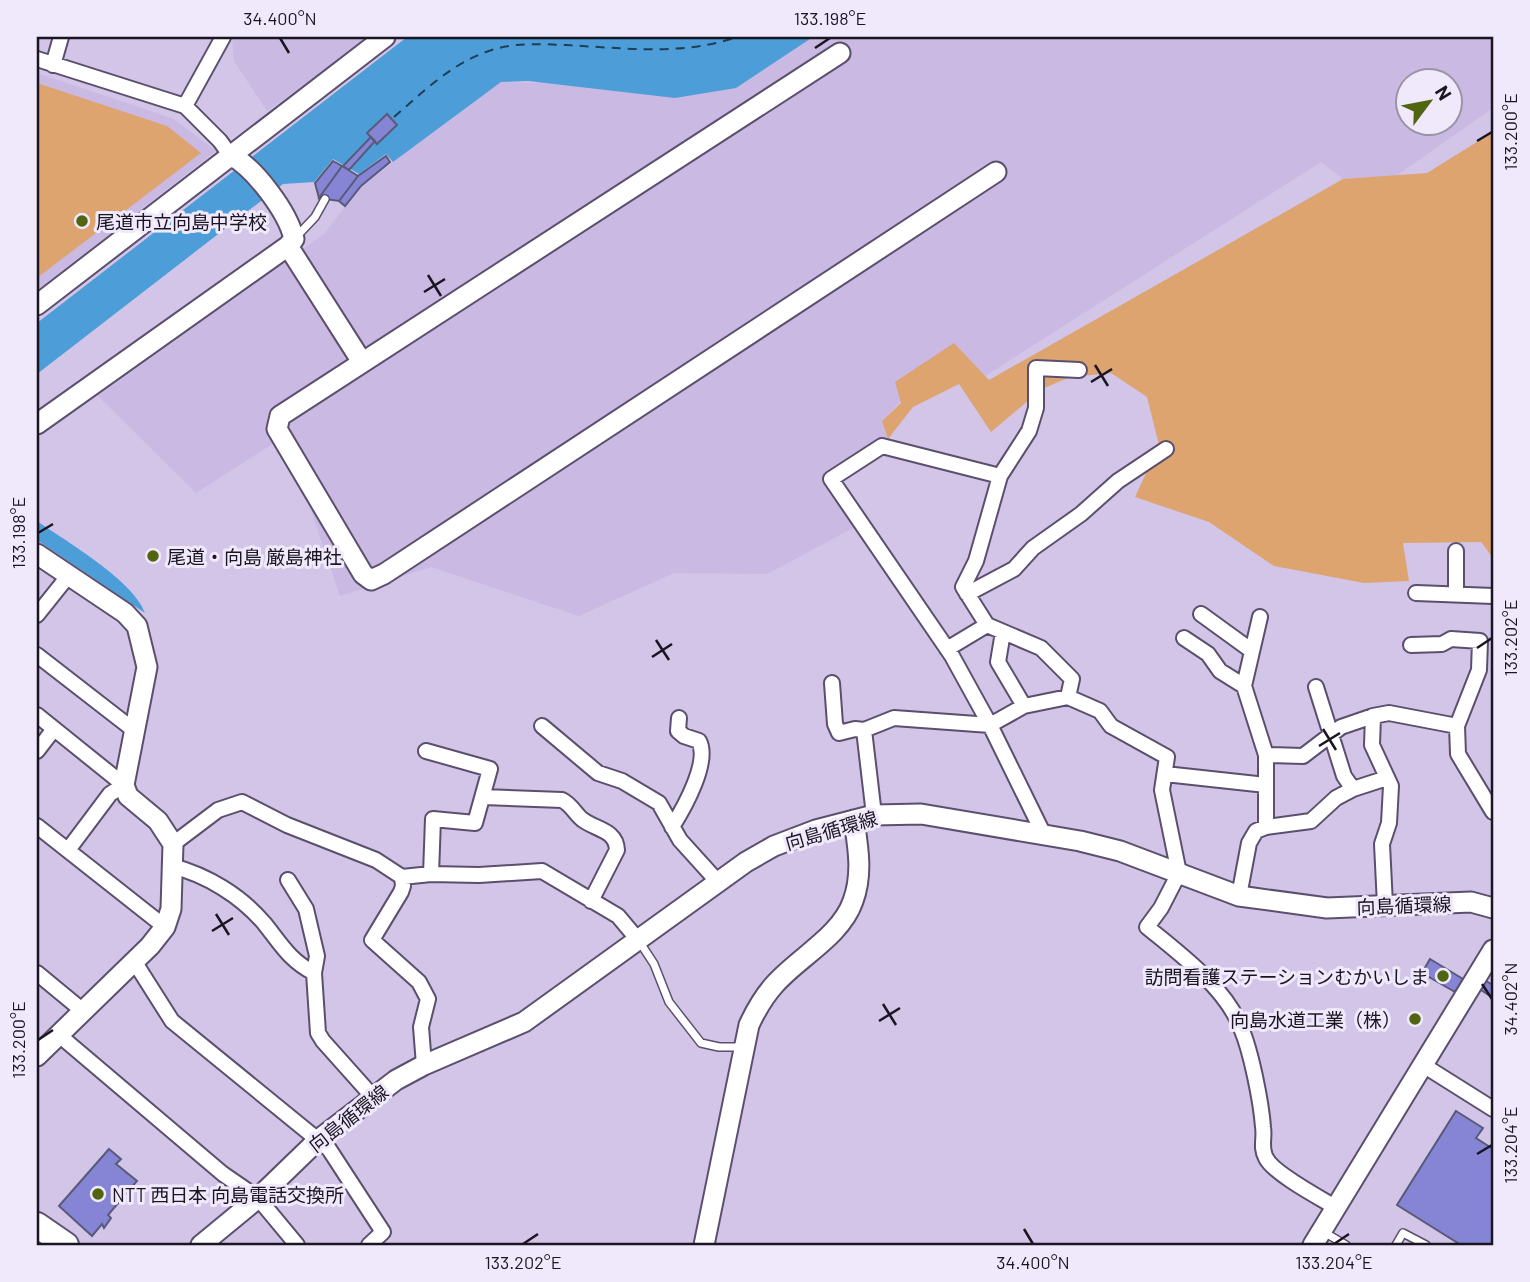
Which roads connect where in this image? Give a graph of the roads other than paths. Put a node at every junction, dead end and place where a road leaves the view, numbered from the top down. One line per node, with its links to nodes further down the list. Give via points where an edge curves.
1 (61, 37): 6 (street)
2 (223, 37): 7 (street)
3 (385, 37): 8 (street)
4 (840, 53): 13 (street)
5 (37, 60): 6 (street)
6 (53, 65): 7 (street)
7 (185, 106): 8 (street)
8 (236, 158): 11 (street, via 287,220); 12 (street)
9 (996, 172): 13 (street, via 371,580 363,574 278,429 280,415)
10 (325, 199): 11 (lane)
11 (291, 242): 13 (street); 15 (street)
12 (37, 305)
13 (362, 362)
14 (1079, 370): 17 (street, via 1036,368 1036,408 1029,431)
15 (37, 424)
16 (1166, 449): 22 (street, via 1033,548 1014,569)
17 (1000, 476): 22 (street, via 976,561 963,587); 32 (street, via 883,446 831,479)
18 (1456, 551): 23 (street)
19 (37, 554): 20 (street)
20 (69, 575): 26 (street); 49 (street, via 136,626 147,667)
21 (1416, 593): 23 (street)
22 (967, 594): 28 (street)
23 (1456, 594): 24 (street)
24 (1493, 596)
25 (1201, 614): 33 (street)
26 (37, 615)
27 (1260, 617): 33 (street)
28 (987, 625): 29 (street); 32 (street)
29 (1003, 632): 39 (street, via 1041,648 1072,679); 40 (street, via 999,662)
30 (1184, 638): 37 (street)
31 (1411, 645): 35 (street, via 1443,644 1451,639 1480,641)
32 (947, 649): 44 (street)
33 (1252, 651): 37 (street)
34 (37, 655): 49 (street)
35 (1486, 670): 46 (street)
36 (832, 684): 48 (street, via 839,733)
37 (1244, 686): 53 (street)
38 (1316, 687): 50 (street)
39 (1068, 697): 40 (street); 54 (street, via 1100,711 1111,726 1167,757)
40 (1024, 706): 44 (street)
41 (37, 715): 47 (street)
42 (1373, 716): 46 (street, via 1389,713); 50 (street); 55 (street, via 1372,745)
43 (679, 718): 64 (street, via 678,731 702,747 698,773)
44 (990, 725): 48 (street, via 894,718); 66 (street)
45 (542, 726): 64 (street, via 598,773 659,803)
46 (1457, 726): 60 (street, via 1458,754)
47 (54, 729): 51 (street); 56 (street)
48 (864, 730): 61 (street)
49 (135, 731): 56 (street)
50 (1331, 734): 53 (street, via 1303,756); 58 (street, via 1344,776)
51 (37, 751)
52 (426, 751): 59 (street, via 490,769)
53 (1266, 755): 57 (street)
54 (1165, 774): 57 (street); 70 (street, via 1162,790)
55 (1387, 778): 58 (street); 77 (street, via 1391,786 1389,823 1382,844)
56 (124, 785): 67 (street, via 128,796 158,821); 68 (street, via 110,794)
57 (1266, 785): 65 (street)
58 (1353, 789): 65 (street, via 1311,821)
59 (483, 797): 71 (street, via 475,823 433,819); 76 (street, via 562,800 582,820 608,832 617,850)
60 (1493, 812)
61 (874, 815): 62 (street, 向島循環線); 66 (street, 向島循環線, via 921,814)
62 (854, 820): 74 (street, 向島循環線, via 774,846); 87 (street, via 860,859 852,904 835,929 776,982 758,1005)
63 (37, 826): 68 (street)
64 (672, 827): 74 (street)
65 (1266, 827): 75 (street, via 1256,831 1249,843)
66 (1045, 835): 70 (street, 向島循環線, via 1120,851)
67 (173, 844): 69 (street); 72 (street, via 218,810 242,802 376,860)
68 (68, 850): 79 (street)
69 (172, 866): 79 (street, via 171,909); 84 (street, via 196,872 234,896 262,920 296,964)
70 (1179, 873): 75 (street, 向島循環線); 95 (street, via 1147,927 1217,990 1242,1028 1264,1129 1266,1160)
71 (431, 874): 72 (street); 76 (street, via 542,871)
72 (402, 877): 89 (street, via 401,892 372,940 419,982 428,999 421,1027)
73 (288, 880): 84 (street, via 306,909 317,957)
74 (718, 882): 80 (street, 向島循環線)
75 (1239, 896): 77 (street, 向島循環線, via 1327,908)
76 (591, 901): 80 (street, via 618,916)
77 (1385, 905): 78 (street, 向島循環線, via 1471,902)
78 (1493, 908)
79 (165, 927): 82 (street)
80 (639, 941): 87 (lane, via 669,1002 701,1043); 89 (street, 向島循環線, via 524,1022)
81 (1492, 955): 90 (street)
82 (134, 961): 85 (street); 93 (street, via 172,1021)
83 (37, 973): 85 (street)
84 (314, 973): 91 (street, via 318,1033)
85 (83, 1011): 86 (street)
86 (59, 1035): 88 (street); 94 (street, via 223,1174)
87 (743, 1047): 102 (street)
88 (37, 1055)
89 (424, 1065): 91 (street, 向島循環線)
90 (1423, 1065): 92 (street); 95 (street)
91 (373, 1097): 93 (street, 向島循環線)
92 (1493, 1109)
93 (318, 1140): 94 (street, 向島循環線); 101 (street, via 383,1232)
94 (258, 1198): 99 (street, 向島循環線); 100 (street)
95 (1335, 1207): 97 (street)
96 (37, 1225): 98 (highway)
97 (1317, 1238): 103 (lane)
98 (66, 1245)
99 (201, 1245)
100 (297, 1245)
101 (369, 1245)
102 (704, 1245)
103 (1346, 1245)
104 (1396, 1245): 105 (lane, via 1403,1233)
105 (1426, 1245)

